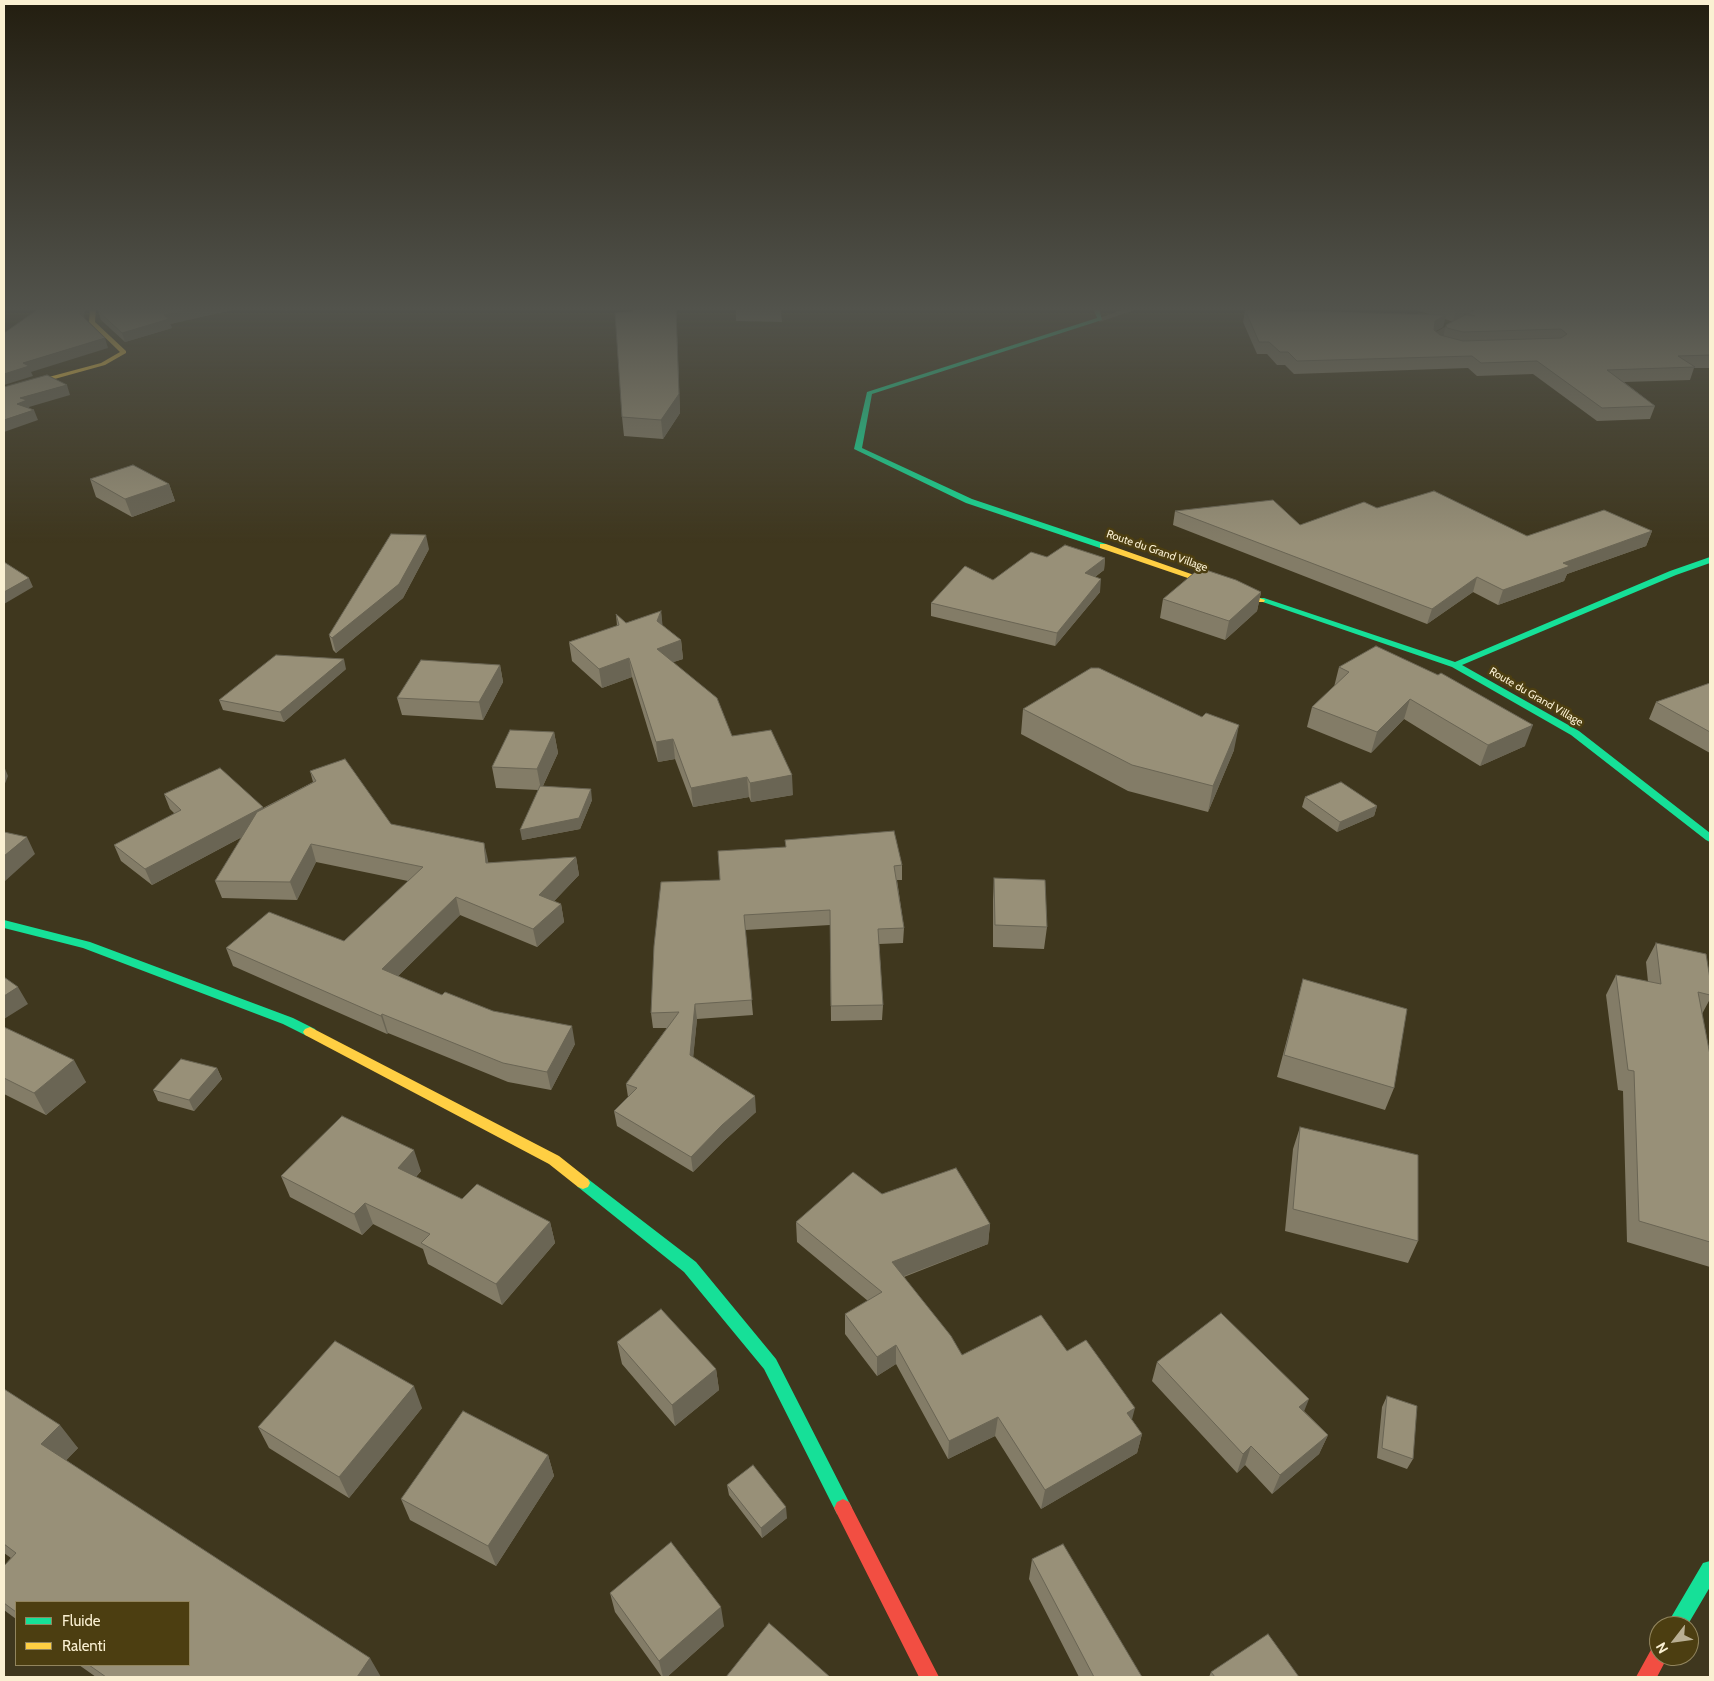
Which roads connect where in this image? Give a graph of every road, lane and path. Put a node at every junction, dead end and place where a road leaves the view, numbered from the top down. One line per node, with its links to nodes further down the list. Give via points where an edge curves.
1 (21, 386): 3 (street)
2 (888, 386): 5 (street, Route du Grand Village, via 869,393 858,449 969,501)
3 (4, 391)
4 (1710, 560): 5 (street)
5 (1455, 665): 6 (street, Route du Grand Village, via 1575,733)
6 (1710, 838)
7 (4, 924): 11 (street, via 86,946 288,1021 554,1160 690,1267 770,1364)
8 (1710, 1570): 9 (street)
9 (1682, 1616)
10 (1652, 1666): 12 (street)
11 (930, 1677)
12 (1646, 1677)

